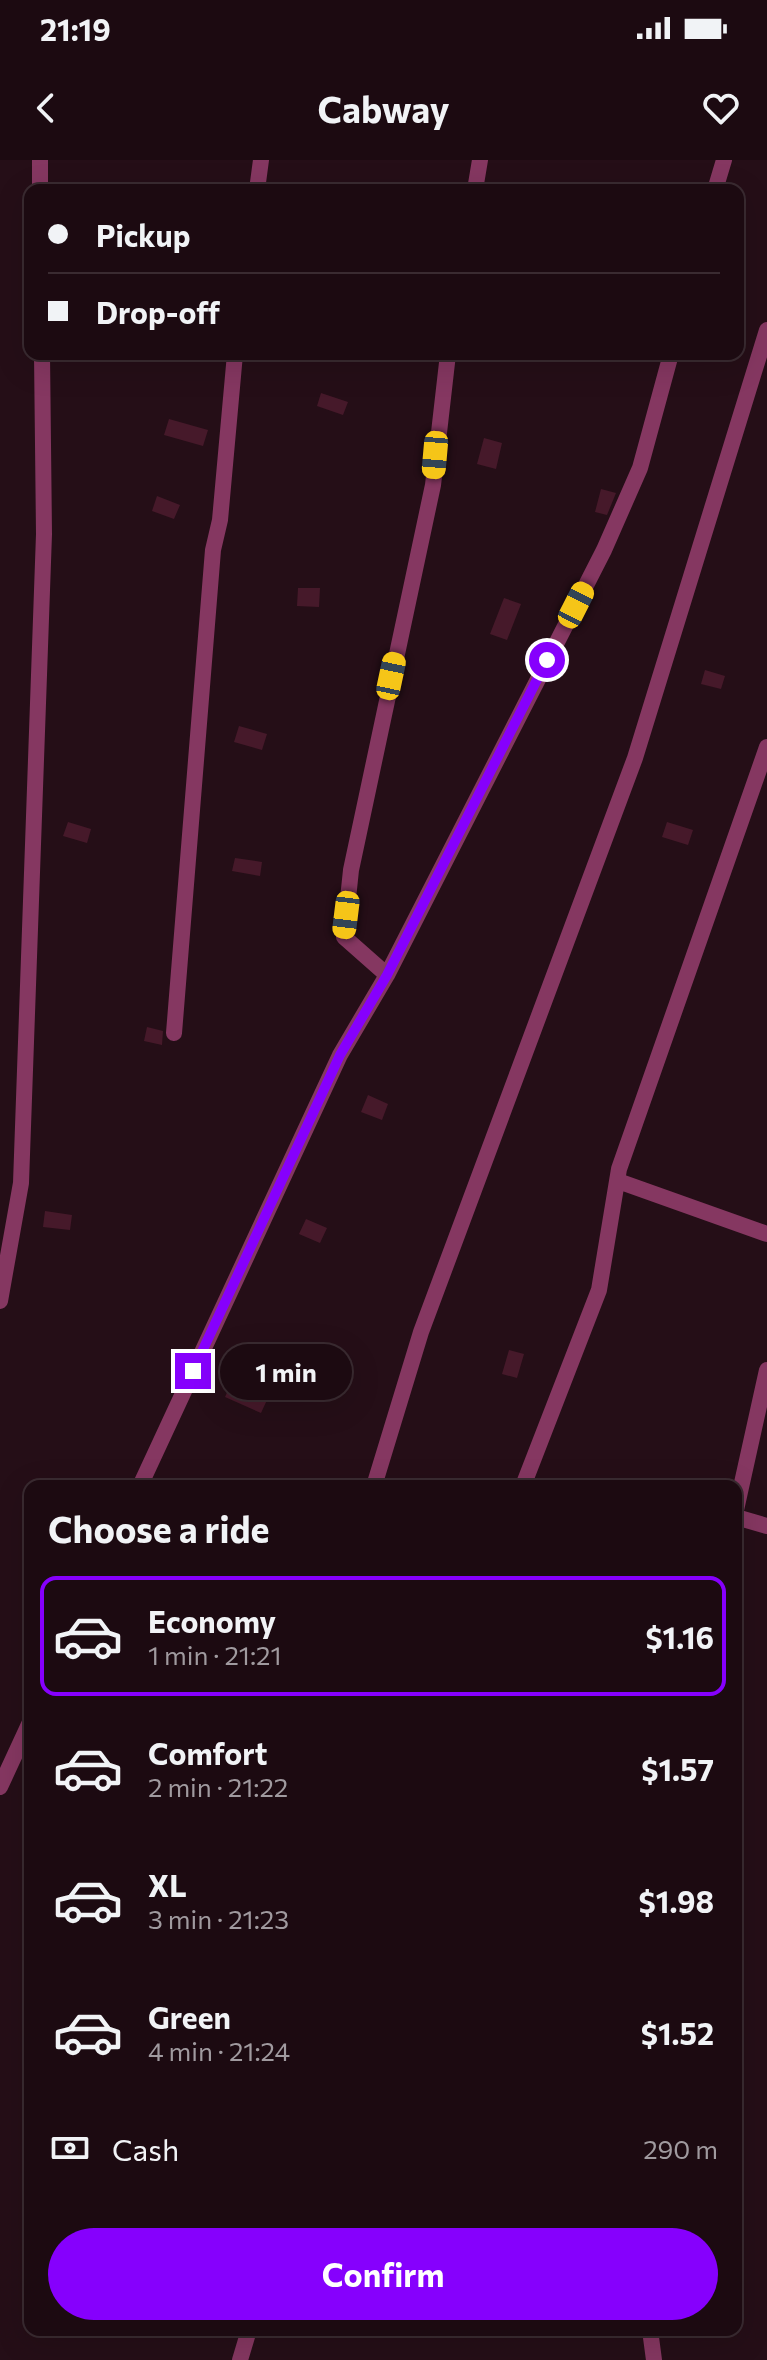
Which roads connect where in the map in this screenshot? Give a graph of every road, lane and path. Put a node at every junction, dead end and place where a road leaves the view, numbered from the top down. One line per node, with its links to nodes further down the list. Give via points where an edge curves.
1 (40, 160): 5 (street)
2 (261, 160): 6 (street)
3 (480, 160): 7 (street)
4 (724, 160): 8 (street)
5 (40, 184)
6 (258, 184)
7 (476, 184)
8 (717, 184)
9 (767, 330): 22 (street, via 635,758 421,1332)
10 (42, 360): 19 (street, via 44,534 21,1183)
11 (234, 360): 16 (street, via 213,550)
12 (447, 360): 15 (street, via 433,485 351,870 344,937)
13 (669, 360): 15 (street, via 640,468 604,550)
14 (767, 747): 17 (street)
15 (387, 975): 21 (street, via 340,1055)
16 (174, 1033)
17 (618, 1181): 18 (street); 23 (street, via 599,1290)
18 (767, 1234)
19 (0, 1301)
20 (767, 1370): 24 (street)
21 (143, 1480)
22 (376, 1480)
23 (525, 1480)
24 (742, 1483)
25 (742, 1519): 26 (street)
26 (767, 1526)
27 (24, 1735): 28 (street)
28 (0, 1787)
29 (247, 2336): 31 (street)
30 (651, 2336): 32 (street)
31 (240, 2360)
32 (654, 2360)

